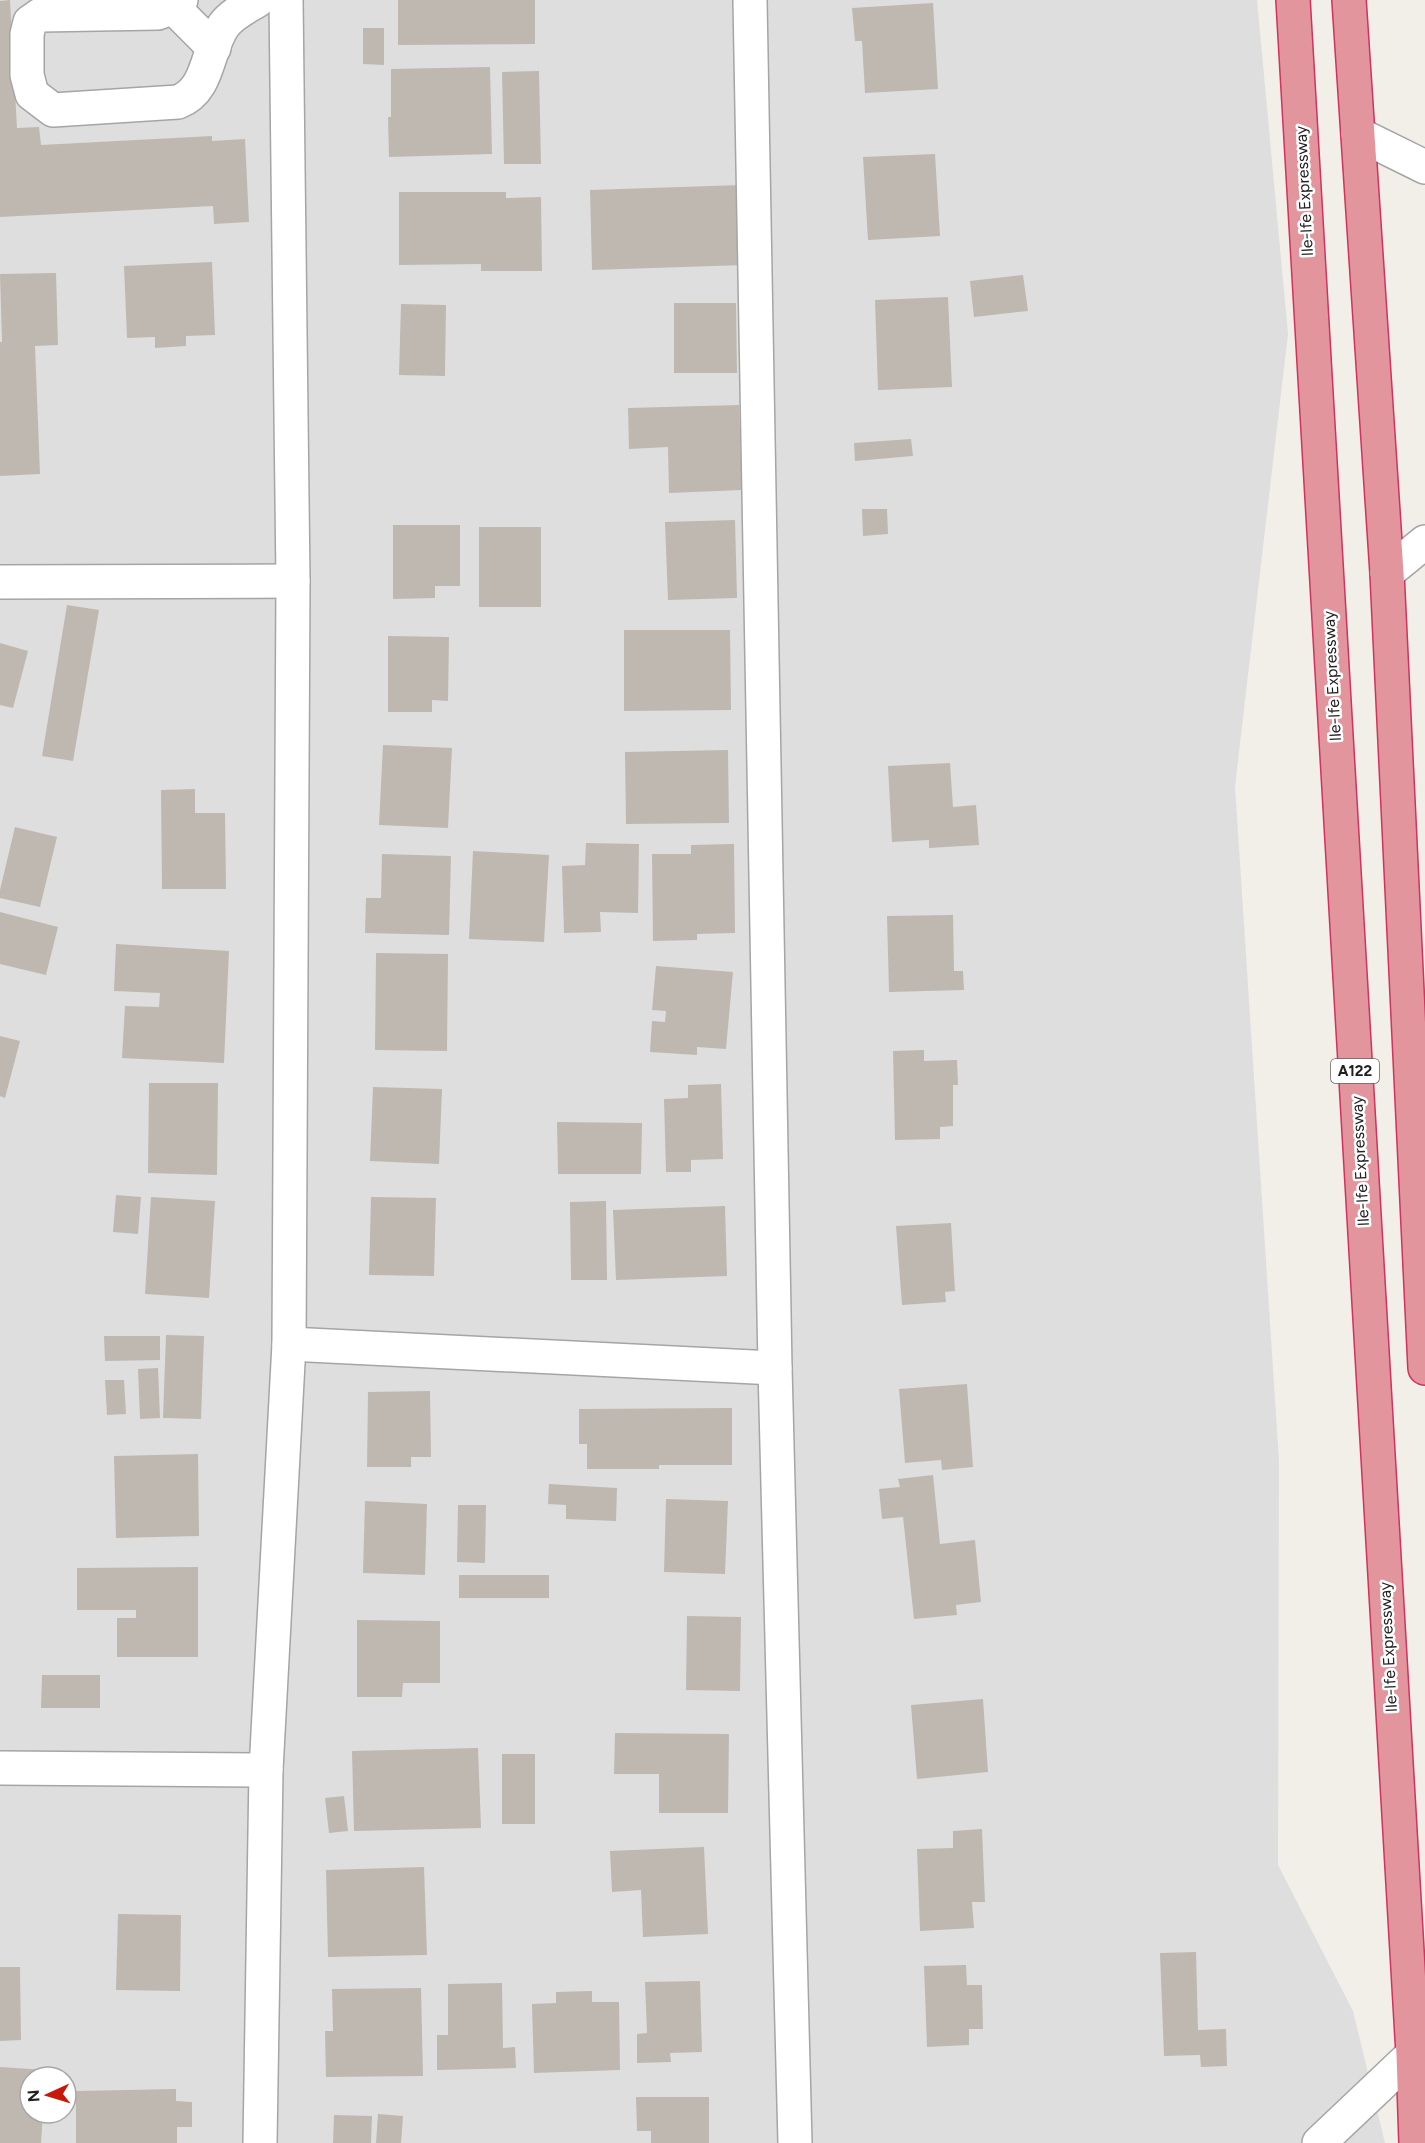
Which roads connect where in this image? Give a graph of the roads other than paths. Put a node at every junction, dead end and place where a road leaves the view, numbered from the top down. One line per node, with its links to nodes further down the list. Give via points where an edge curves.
1 (258, 0): 7 (street, via 225,24)
2 (286, 0): 12 (street)
3 (750, 0): 15 (street)
4 (1293, 0): 19 (highway, Ile-Ife Expressway / A122)
5 (1349, 0): 8 (highway)
6 (177, 3): 7 (street); 7 (street, via 158,13 40,15 30,22 27,34 27,75 33,94 53,110 178,102 199,85)
7 (214, 48)
8 (1358, 134): 9 (street); 11 (highway)
9 (1425, 167)
10 (1425, 542): 11 (street)
11 (1387, 573): 16 (highway)
12 (293, 581): 13 (street); 14 (street)
13 (0, 582)
14 (289, 1344): 15 (street); 18 (street)
15 (775, 1368): 21 (street)
16 (1425, 1368)
17 (0, 1768): 18 (street)
18 (267, 1770): 20 (street)
19 (1413, 2054): 22 (street); 23 (highway, Ile-Ife Expressway / A122)
20 (260, 2143)
21 (795, 2143)
22 (1319, 2143)
23 (1416, 2143)

